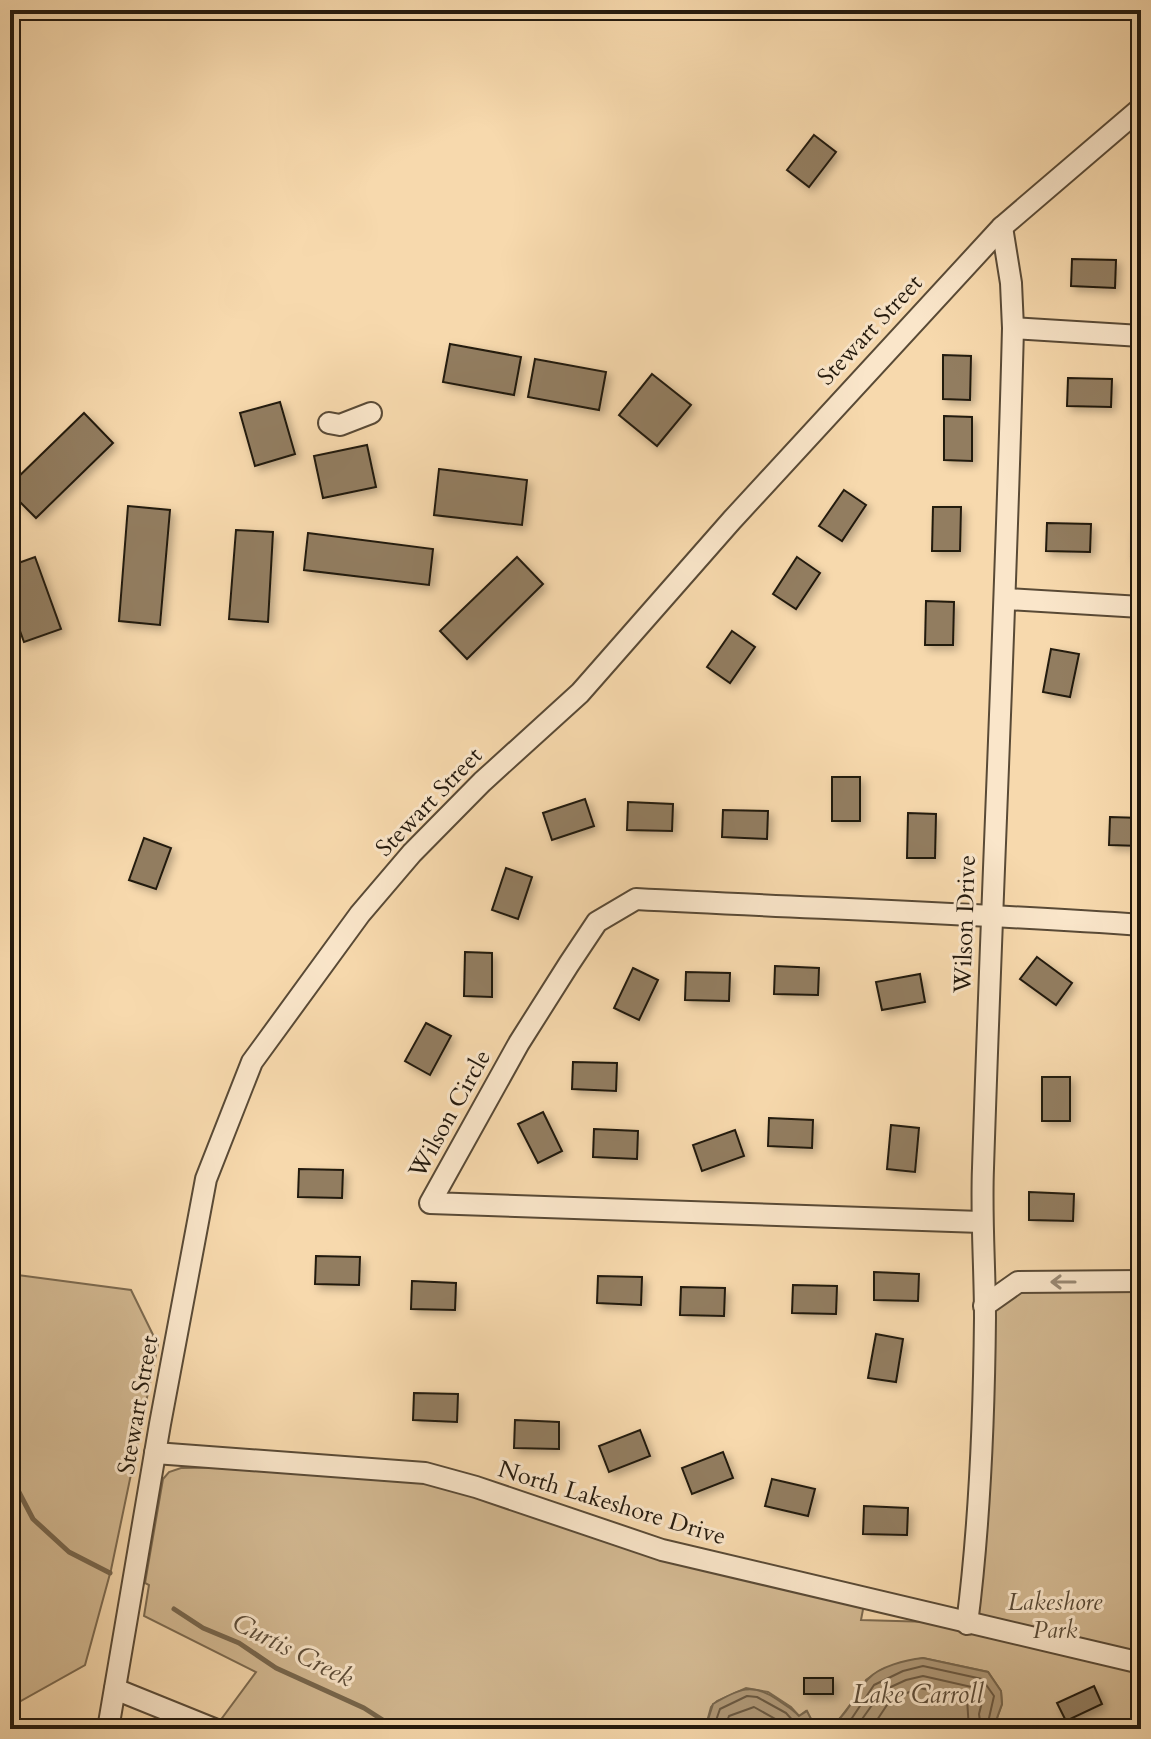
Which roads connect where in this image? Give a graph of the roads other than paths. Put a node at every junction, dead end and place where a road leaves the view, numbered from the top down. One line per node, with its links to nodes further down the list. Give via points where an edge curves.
1 (1141, 108): 2 (street, Stewart Street)
2 (1002, 227): 3 (street, Wilson Drive); 14 (street, Stewart Street, via 580,693 412,853 360,914 252,1062 206,1179)
3 (1013, 328): 4 (street); 7 (street, Wilson Drive)
4 (1141, 336)
5 (371, 413): 6 (street, via 340,425)
6 (329, 423)
7 (1006, 599): 8 (street); 9 (street, Wilson Drive)
8 (1141, 607)
9 (991, 915): 10 (street); 11 (street, Wilson Drive); 11 (street, Wilson Circle, via 636,899 597,922 519,1043 430,1203)
10 (1141, 925)
11 (981, 1222): 13 (street, Wilson Drive)
12 (1141, 1281): 13 (street, one-way to 13, via 1018,1282)
13 (984, 1306): 15 (street, Wilson Drive, via 978,1527)
14 (155, 1453): 15 (street, North Lakeshore Drive, via 425,1473 662,1550); 17 (street, Stewart Street)
15 (967, 1624): 16 (street, North Lakeshore Drive)
16 (1141, 1663)
17 (115, 1689): 18 (street, Stewart Street); 19 (street)
18 (108, 1729)
19 (214, 1729)

